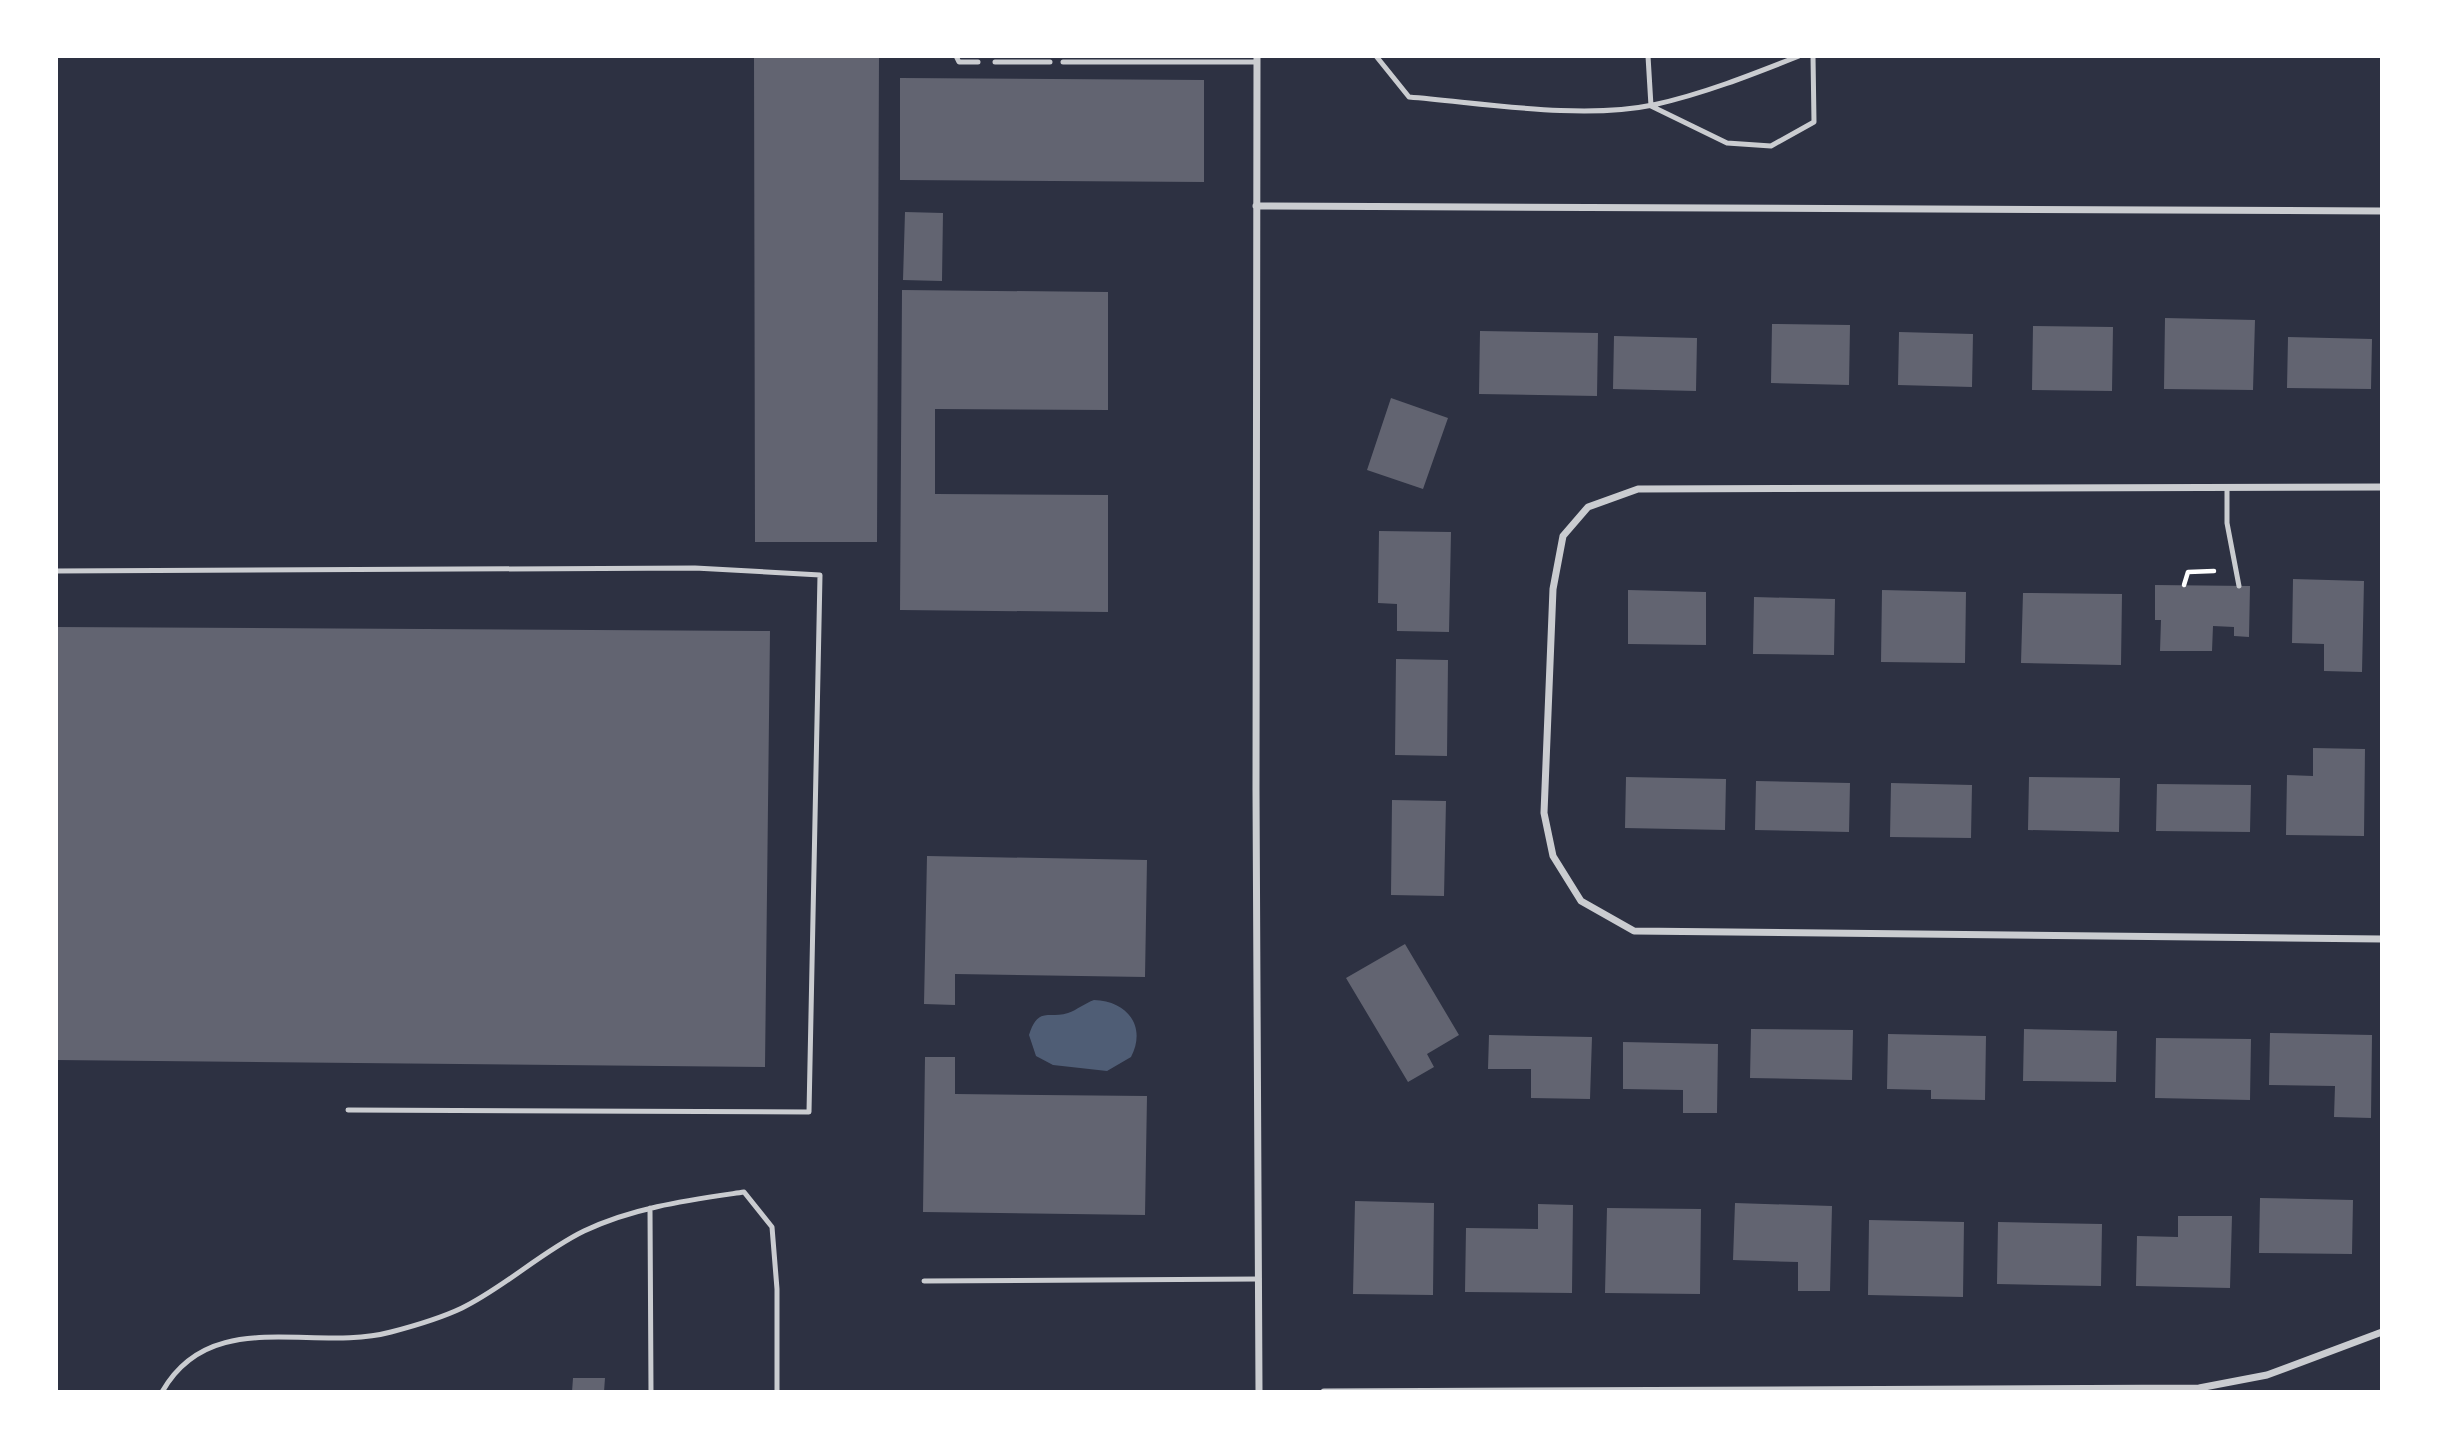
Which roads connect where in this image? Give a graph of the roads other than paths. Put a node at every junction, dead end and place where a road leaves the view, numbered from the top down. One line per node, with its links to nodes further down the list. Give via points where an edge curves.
1 (956, 56): 8 (lane, via 959,62)
2 (1376, 56): 12 (lane, via 1409,97 1581,111)
3 (1648, 56): 12 (lane)
4 (1799, 56): 12 (lane)
5 (1813, 56): 12 (lane, via 1814,122 1771,146 1727,143)
6 (1121, 58): 7 (lane); 11 (lane)
7 (1257, 59): 13 (street)
8 (978, 62)
9 (995, 62): 10 (lane)
10 (1050, 62)
11 (1063, 62)
12 (1651, 106)
13 (1256, 206): 14 (street); 22 (street)
14 (2382, 211)
15 (2382, 487): 16 (street)
16 (2227, 488): 18 (lane, via 2230,543); 19 (street, via 1638,489 1588,507 1563,536 1553,589 1544,813 1553,856 1581,901 1634,931)
17 (56, 571): 20 (lane, via 695,568 820,575 809,1112)
18 (2239, 586)
19 (2382, 939)
20 (348, 1110)
21 (650, 1208): 25 (lane, via 584,1231 462,1308 389,1333 321,1339 234,1338 190,1357); 26 (lane); 27 (lane, via 744,1192 772,1227)
22 (1259, 1279): 23 (lane); 28 (street)
23 (924, 1281)
24 (2382, 1332): 29 (street, via 2266,1375 2199,1388)
25 (162, 1392)
26 (651, 1392)
27 (777, 1392)
28 (1259, 1392)
29 (1324, 1392)

